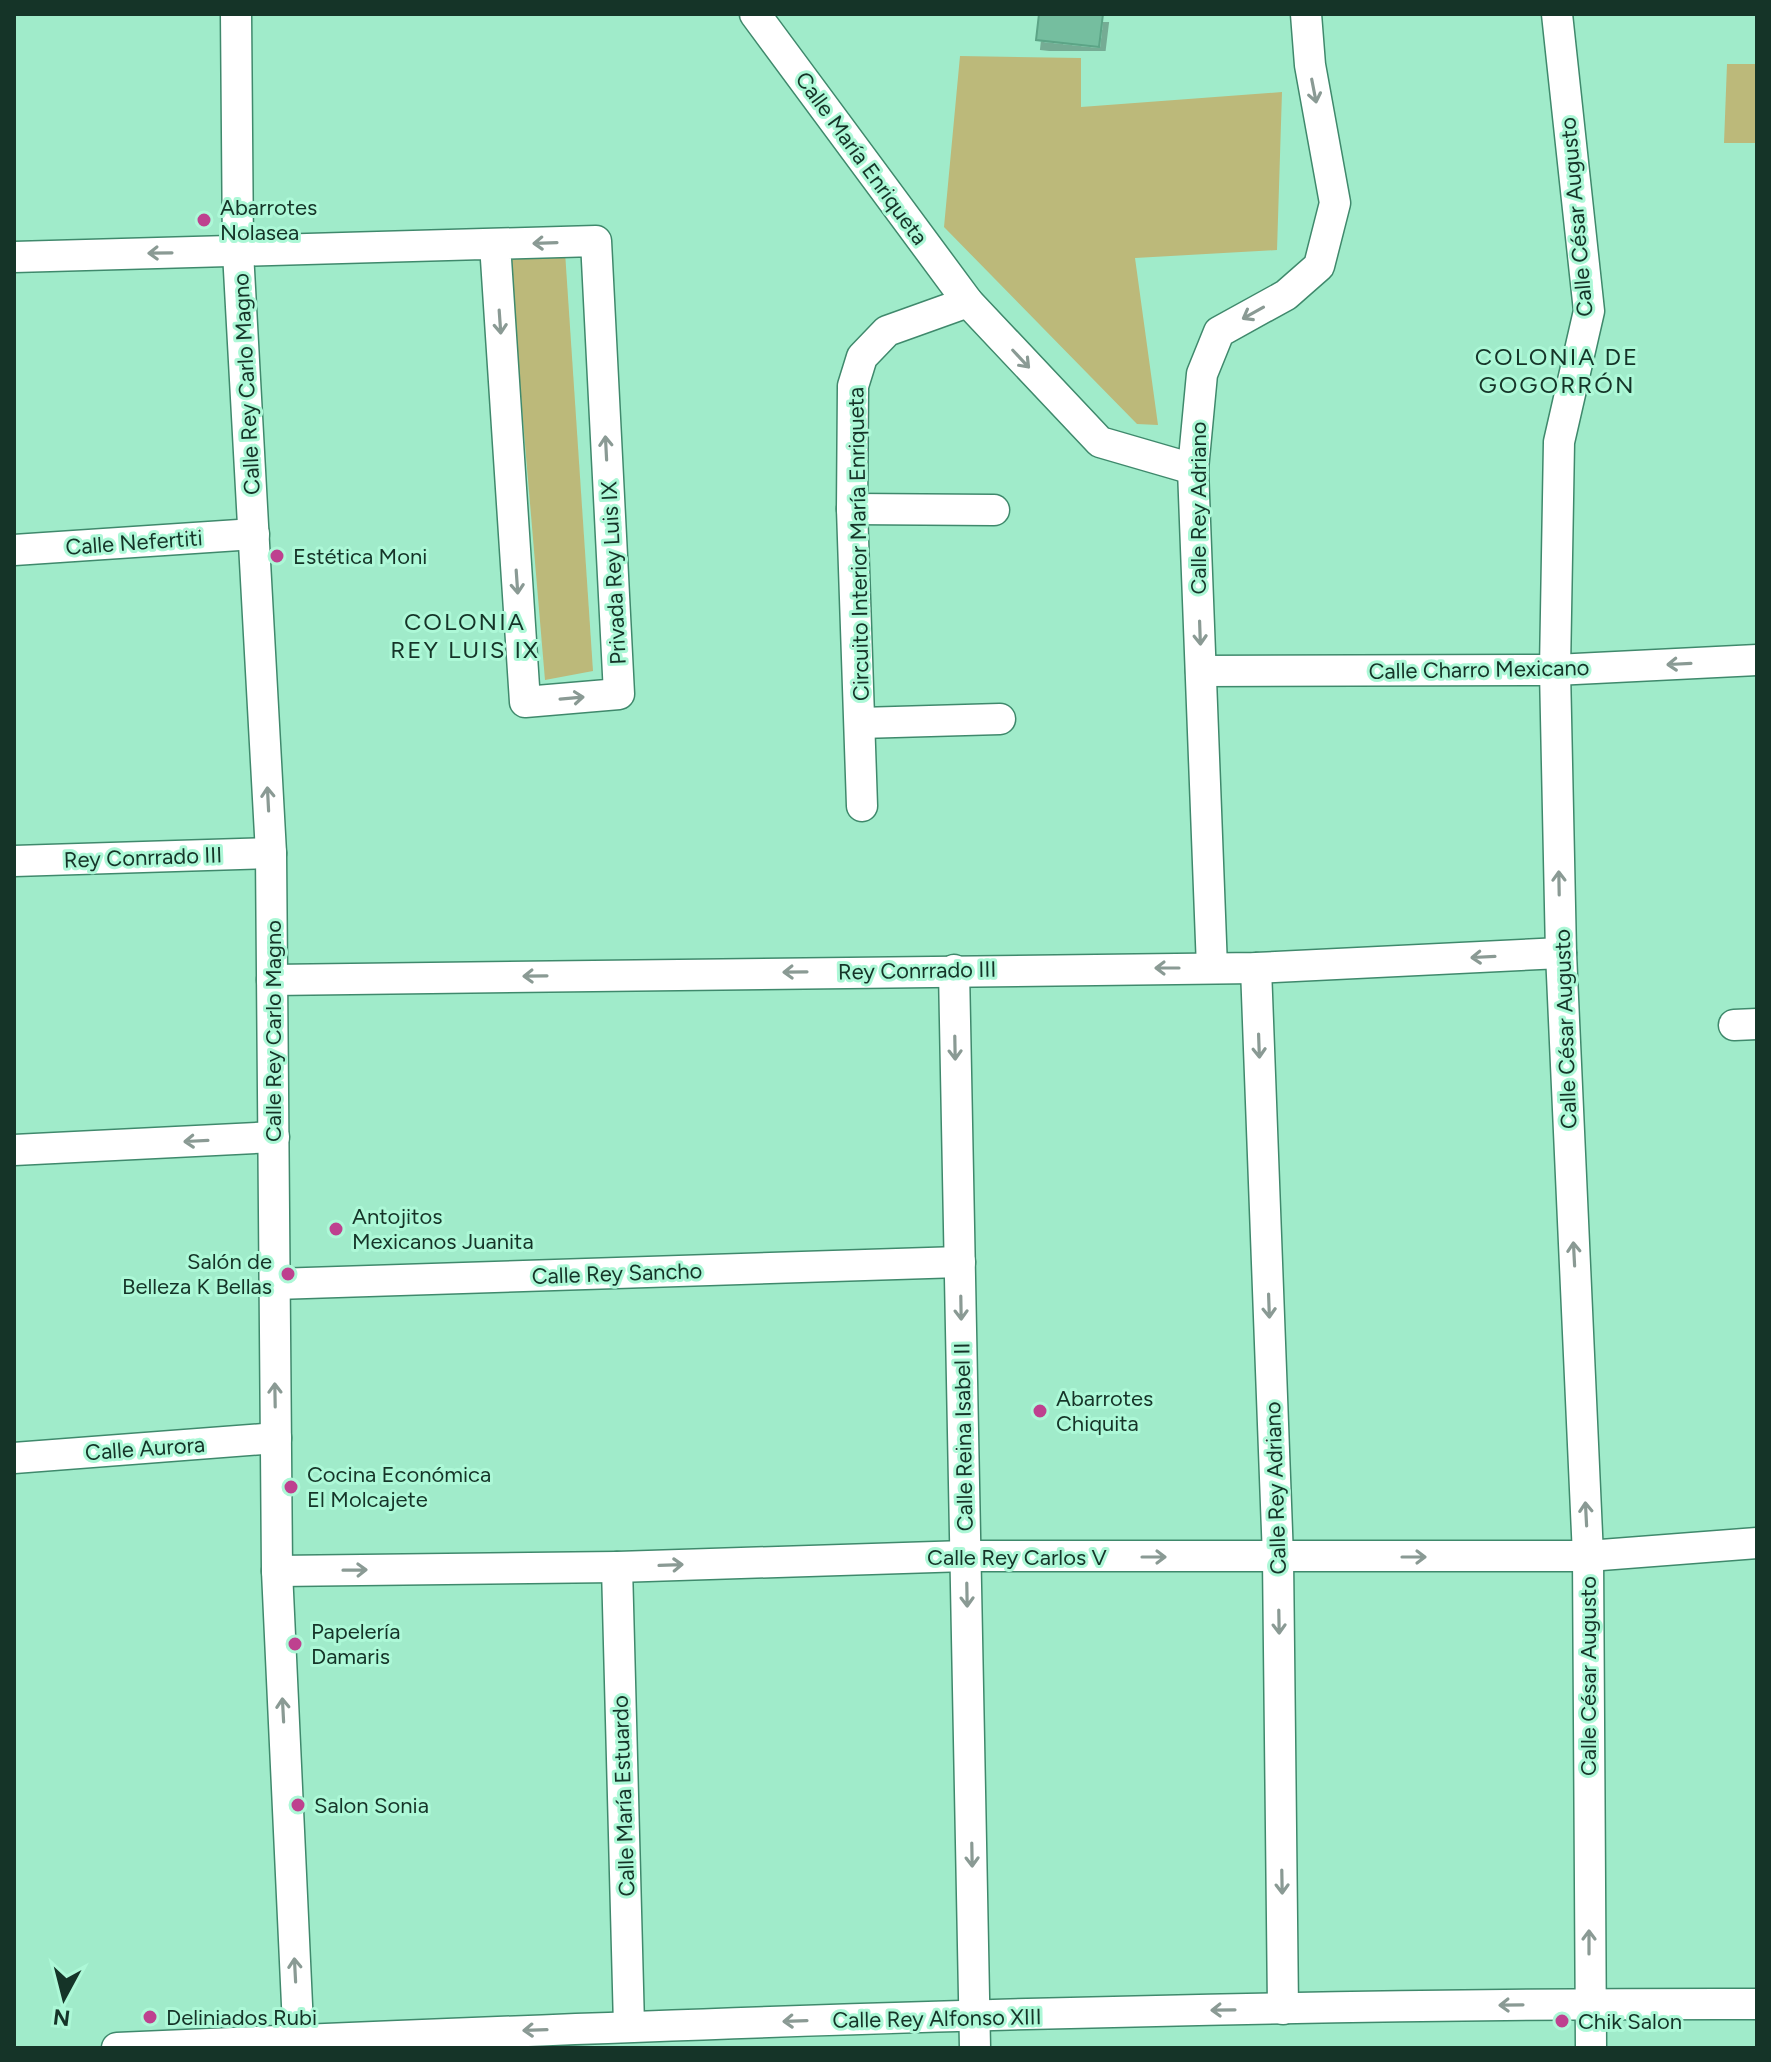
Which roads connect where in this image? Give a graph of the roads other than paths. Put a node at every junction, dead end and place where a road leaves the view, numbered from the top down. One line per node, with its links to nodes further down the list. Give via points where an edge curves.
1 (236, 14): 6 (street, Calle Rey Carlo Magno)
2 (755, 14): 8 (street, Calle María Enriqueta)
3 (1306, 14): 9 (street, Calle Rey Adriano, one-way to 9, via 1335,203 1319,266 1286,295 1219,332 1202,374)
4 (1557, 14): 15 (street, Calle César Augusto, via 1589,311 1559,442)
5 (495, 244): 5 (street, Privada Rey Luis IX, one-way to 5, via 525,702 619,694 596,241); 6 (street, Privada Rey Luis IX)
6 (238, 252): 7 (street, Privada Rey Luis IX, one-way to 7); 12 (street, Calle Rey Carlo Magno)
7 (14, 257)
8 (968, 302): 9 (street, Calle María Enriqueta, one-way to 9, via 1100,442); 10 (street, Circuito Interior María Enriqueta, via 887,331 862,357 853,386)
9 (1193, 469): 16 (street, Calle Rey Adriano, one-way to 16)
10 (852, 509): 11 (street); 18 (street, Circuito Interior María Enriqueta)
11 (994, 510)
12 (254, 534): 13 (street, Calle Nefertiti); 20 (street, Calle Rey Carlo Magno, one-way to 12)
13 (14, 550)
14 (1757, 660): 15 (street, Calle Charro Mexicano, one-way to 15)
15 (1555, 670): 16 (street, Calle Charro Mexicano); 22 (street, Calle César Augusto, one-way to 15)
16 (1201, 671): 23 (street, Calle Rey Adriano)
17 (1000, 719): 18 (street)
18 (860, 723): 19 (street, Circuito Interior María Enriqueta)
19 (862, 806)
20 (271, 853): 21 (street, Rey Conrrado III); 26 (street, Calle Rey Carlo Magno)
21 (14, 861)
22 (1561, 953): 24 (street, Rey Conrrado III, one-way to 24); 35 (street, Calle César Augusto, one-way to 22)
23 (1212, 968): 24 (street, Rey Conrrado III); 25 (street, Rey Conrrado III, one-way to 25)
24 (1256, 968): 36 (street, Calle Rey Adriano, one-way to 36)
25 (954, 970): 26 (street, Rey Conrrado III, one-way to 26); 29 (street, Calle Reina Isabel II, one-way to 29)
26 (272, 980): 27 (street, Calle Rey Carlo Magno)
27 (274, 1137): 28 (street, one-way to 28); 30 (street, Calle Rey Carlo Magno)
28 (14, 1150)
29 (960, 1262): 30 (street, Calle Rey Sancho); 34 (street, Calle Reina Isabel II, one-way to 34)
30 (275, 1284): 31 (street, Calle Rey Carlo Magno, one-way to 30)
31 (276, 1438): 32 (street, Calle Aurora); 38 (street, Calle Rey Carlo Magno)
32 (14, 1458)
33 (1757, 1543): 35 (street, Calle Rey Carlos V)
34 (966, 1556): 36 (street, Calle Rey Carlos V, one-way to 36); 37 (street, Calle Rey Carlos V, one-way to 34); 42 (street, Calle Reina Isabel II, one-way to 42)
35 (1588, 1556): 36 (street, Calle Rey Carlos V, one-way to 35); 39 (street, Calle César Augusto, one-way to 35)
36 (1278, 1558): 41 (street, Calle Rey Adriano, one-way to 41)
37 (617, 1567): 38 (street, Calle Rey Carlos V, one-way to 37); 43 (street, Calle María Estuardo)
38 (277, 1571): 44 (street, Calle Rey Carlo Magno, one-way to 38)
39 (1590, 2004): 40 (street, Calle Rey Alfonso XIII); 41 (street, Calle Rey Alfonso XIII, one-way to 41); 47 (street, Calle César Augusto)
40 (1757, 2004)
41 (1283, 2009): 42 (street, Calle Rey Alfonso XIII, one-way to 42)
42 (975, 2017): 43 (street, Calle Rey Alfonso XIII, one-way to 43); 46 (street, Calle Reina Isabel II)
43 (629, 2026): 44 (street, Calle Rey Alfonso XIII, one-way to 44)
44 (299, 2044): 45 (street, Calle Rey Alfonso XIII)
45 (117, 2048)
46 (975, 2048)
47 (1591, 2048)

